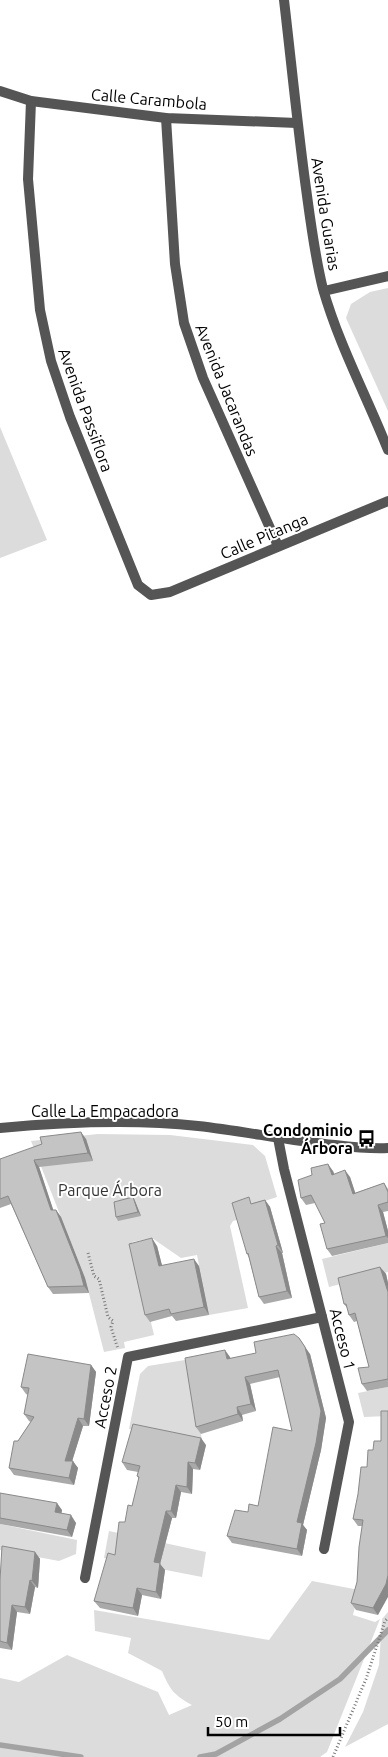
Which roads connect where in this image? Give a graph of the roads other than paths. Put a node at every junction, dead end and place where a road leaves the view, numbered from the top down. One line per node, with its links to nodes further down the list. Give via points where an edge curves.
1 (284, 0): 5 (street, Avenida Guarias)
2 (0, 91): 3 (street, Calle Carambola)
3 (31, 101): 4 (street, Calle Carambola); 11 (street, Avenida Passiflora, via 28,179 40,310 51,361 70,417 138,585)
4 (166, 118): 5 (street, Calle Carambola); 10 (street, Avenida Jacarandas, via 175,264 184,323 203,378)
5 (297, 123): 7 (street, Avenida Guarias, via 314,254)
6 (388, 276): 7 (street)
7 (324, 291): 8 (street, Avenida Guarias, via 343,346)
8 (388, 450)
9 (388, 501): 10 (street, Calle Pitanga)
10 (278, 546): 11 (street, Calle Pitanga, via 170,592)
11 (151, 595)
12 (0, 1128): 13 (street, Calle La Empacadora, via 161,1123)
13 (278, 1138): 14 (street, Calle La Empacadora); 15 (street, Acceso 1)
14 (388, 1148)
15 (322, 1317): 16 (street, Acceso 1, via 349,1422); 17 (street, Acceso 2, via 128,1357)
16 (324, 1549)
17 (84, 1578)

